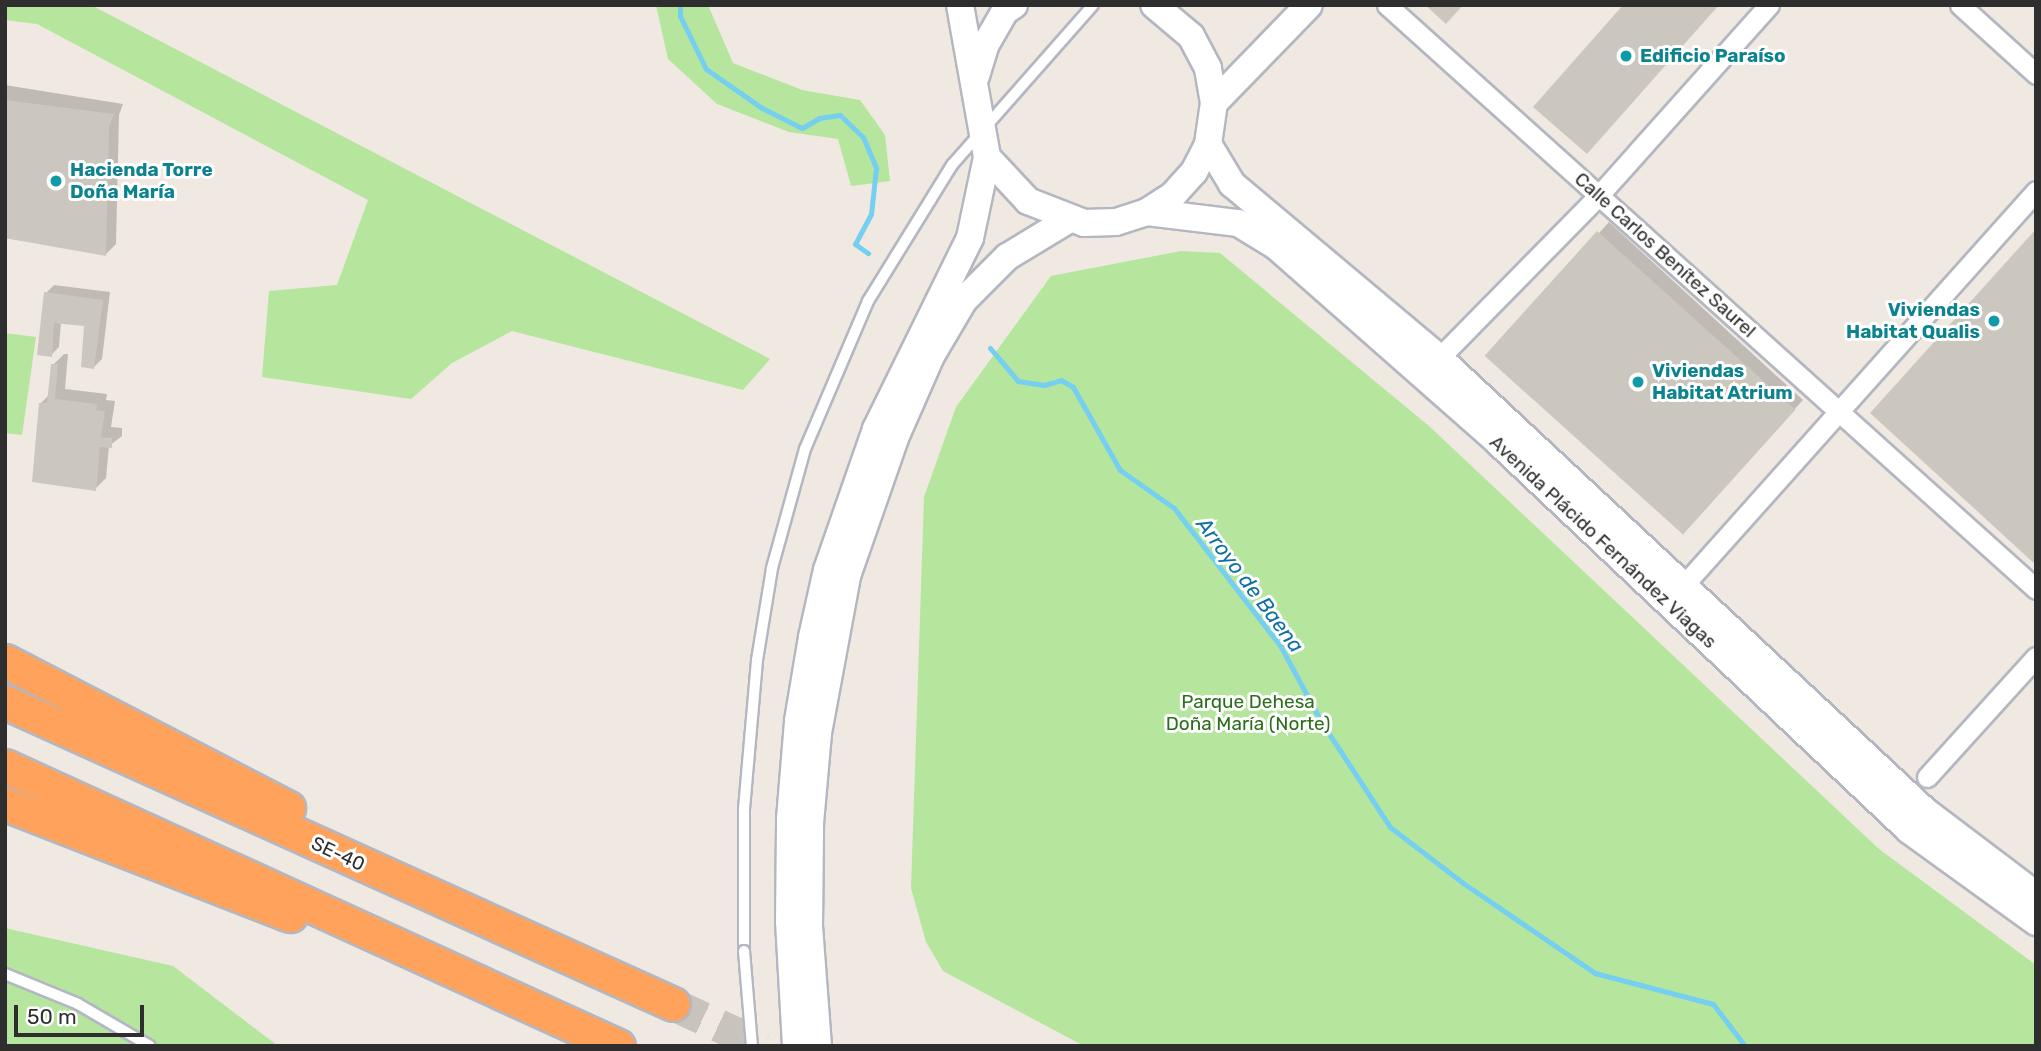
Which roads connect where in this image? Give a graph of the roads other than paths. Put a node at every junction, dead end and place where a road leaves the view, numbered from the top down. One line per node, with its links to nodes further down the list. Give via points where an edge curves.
1 (960, 5): 10 (main road)
2 (1014, 5): 10 (main road, via 1005,11 986,44)
3 (1093, 5): 12 (lane)
4 (1154, 5): 11 (main road, via 1191,36 1208,68)
5 (1309, 5): 11 (main road)
6 (1387, 5): 15 (street, Calle Carlos Benítez Saurel)
7 (1769, 5): 15 (street)
8 (1960, 5): 9 (street)
9 (2036, 74)
10 (973, 85): 12 (main road)
11 (1214, 103): 13 (main road)
12 (983, 144): 17 (main road, via 1028,201); 34 (main road, via 970,238 876,429 827,570 798,721 790,819); 37 (lane, bridge, via 953,165 873,292 802,461 772,568 757,660 744,809 744,951)
13 (1208, 144): 16 (main road, via 1194,172 1173,195); 18 (main road, Avenida Plácido Fernández Viagas, via 1232,184)
14 (2036, 191): 19 (street)
15 (1599, 195): 18 (street); 19 (street, Calle Carlos Benítez Saurel)
16 (1147, 212): 17 (main road, via 1116,222); 30 (main road, Avenida Plácido Fernández Viagas, via 1238,223 1276,246 1498,442 1909,830)
17 (1068, 220): 34 (main road, via 1007,257 964,300 931,356 895,438 847,576 818,733 810,823)
18 (1439, 358): 20 (main road, Avenida Plácido Fernández Viagas)
19 (1839, 410): 20 (street); 21 (street, Calle Carlos Benítez Saurel)
20 (1682, 587): 29 (main road, Avenida Plácido Fernández Viagas, via 1925,811)
21 (2036, 589)
22 (2036, 657): 26 (street)
23 (5, 662): 28 (highway, via 288,807)
24 (5, 702): 28 (highway, SE-40 / SE-40)
25 (5, 766): 31 (highway)
26 (1927, 778)
27 (5, 804): 31 (highway, via 245,901)
28 (414, 888): 33 (highway, SE-40 / SE-40)
29 (2036, 895)
30 (2036, 922)
31 (411, 953): 36 (highway)
32 (5, 974): 35 (lane, via 78,1004)
33 (673, 1004)
34 (809, 1026): 38 (main road)
35 (150, 1046)
36 (618, 1046)
37 (752, 1046)
38 (796, 1046)

